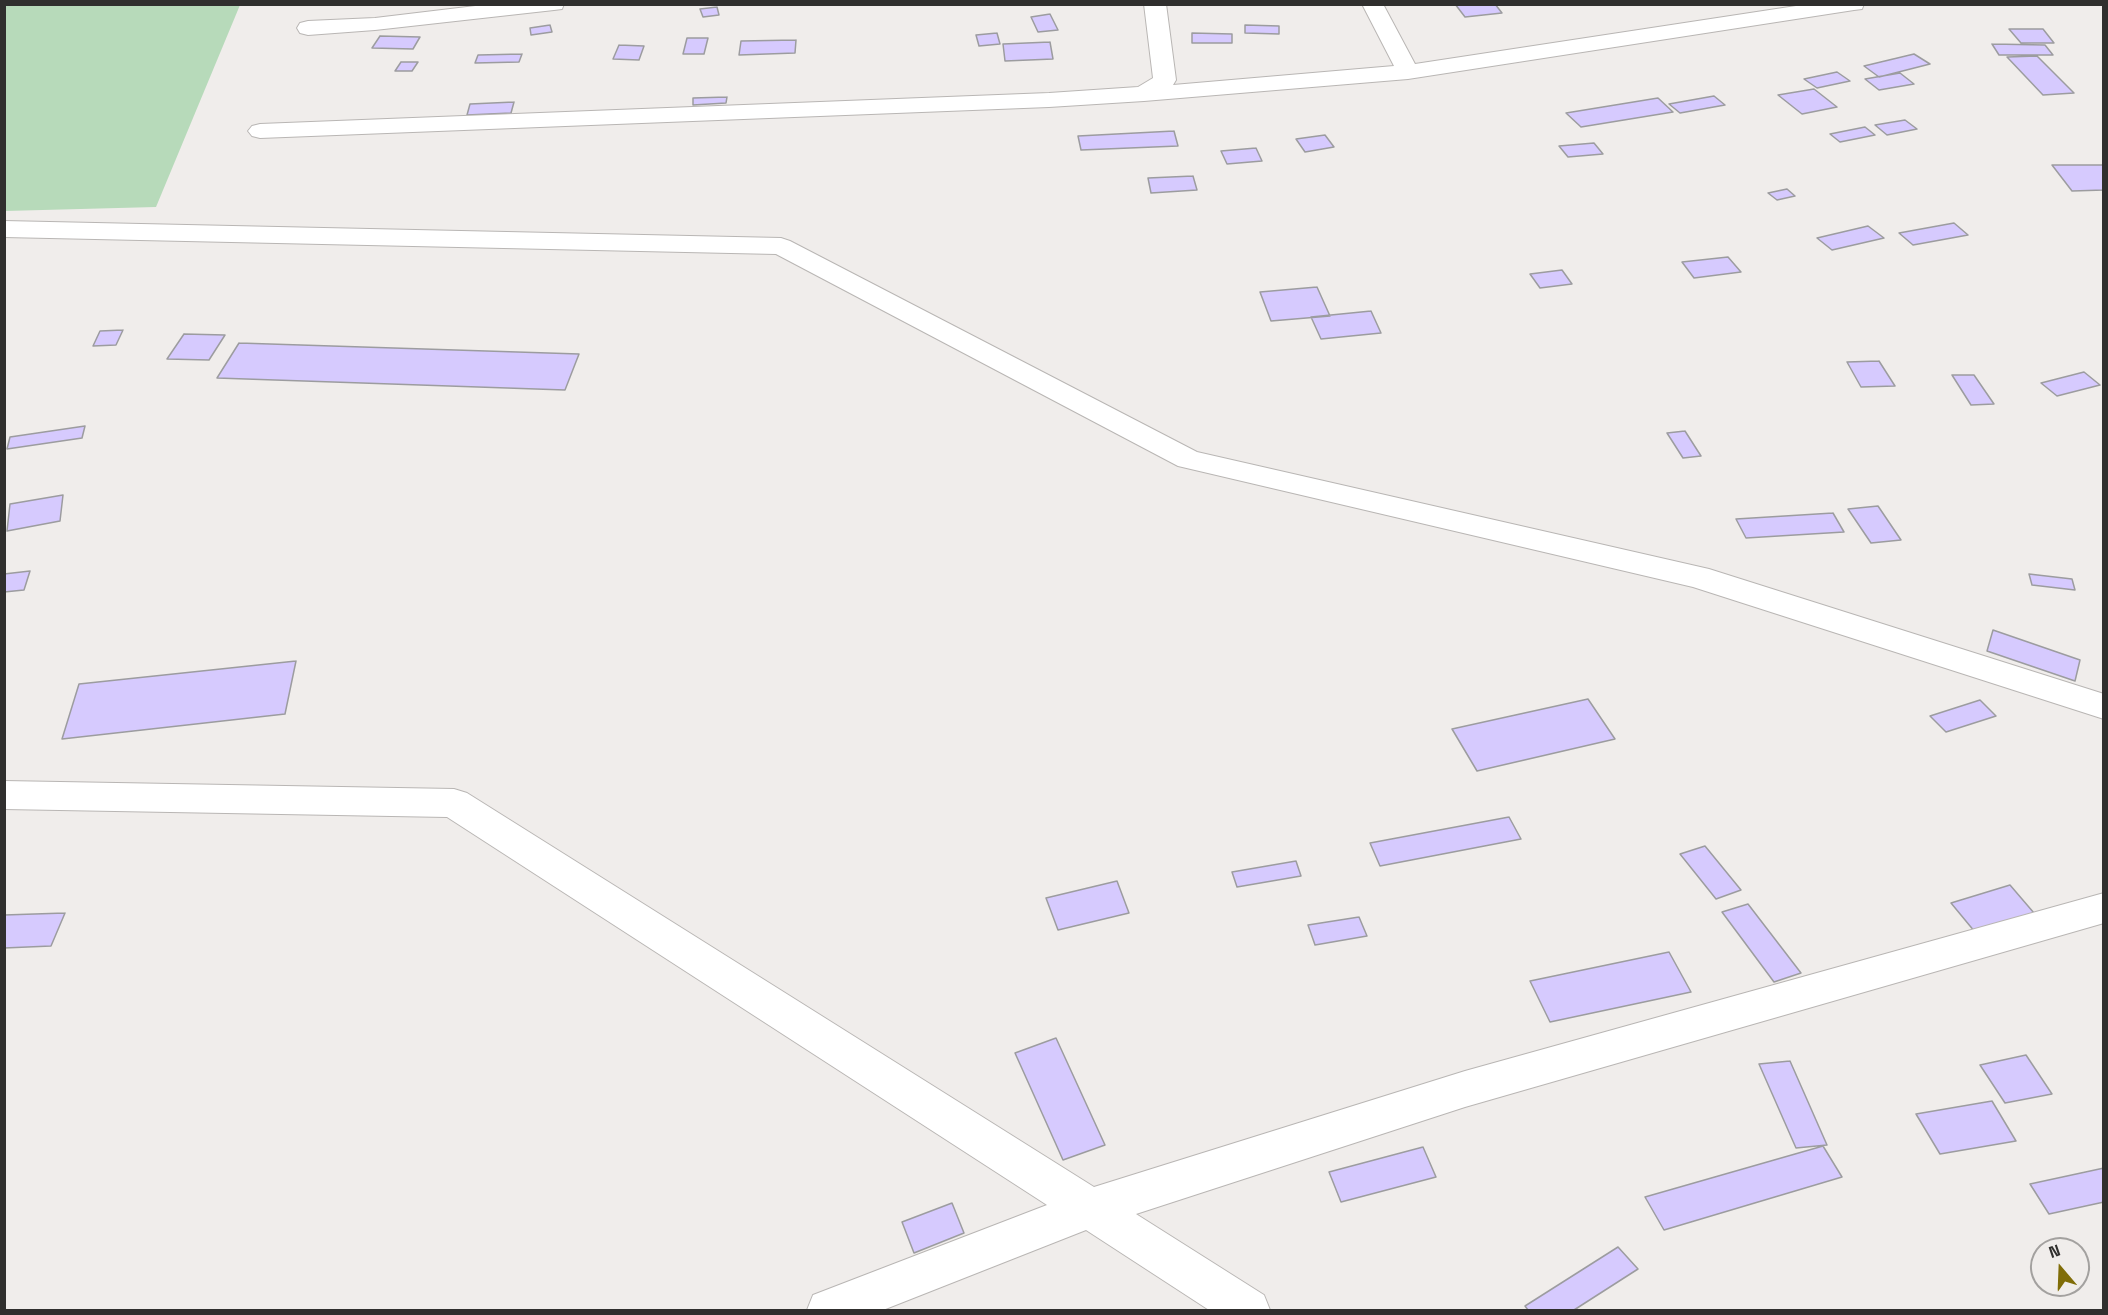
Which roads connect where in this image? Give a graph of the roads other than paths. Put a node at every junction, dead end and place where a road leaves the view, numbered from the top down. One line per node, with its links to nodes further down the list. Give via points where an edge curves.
1 (337, 4): 6 (street)
2 (554, 4): 6 (street)
3 (1155, 4): 9 (street, via 1165,80)
4 (1371, 4): 8 (street)
5 (1854, 4): 8 (street)
6 (339, 27): 7 (street)
7 (308, 28)
8 (1408, 72): 9 (street)
9 (1144, 94): 10 (street)
10 (260, 131)
11 (4, 229): 12 (street, via 781,246 1188,459 1698,577)
12 (2103, 707)
13 (4, 795): 15 (street, via 454,803)
14 (2103, 908): 15 (street, via 1465,1089)
15 (1089, 1209): 16 (street); 17 (street)
16 (829, 1311)
17 (1248, 1311)

